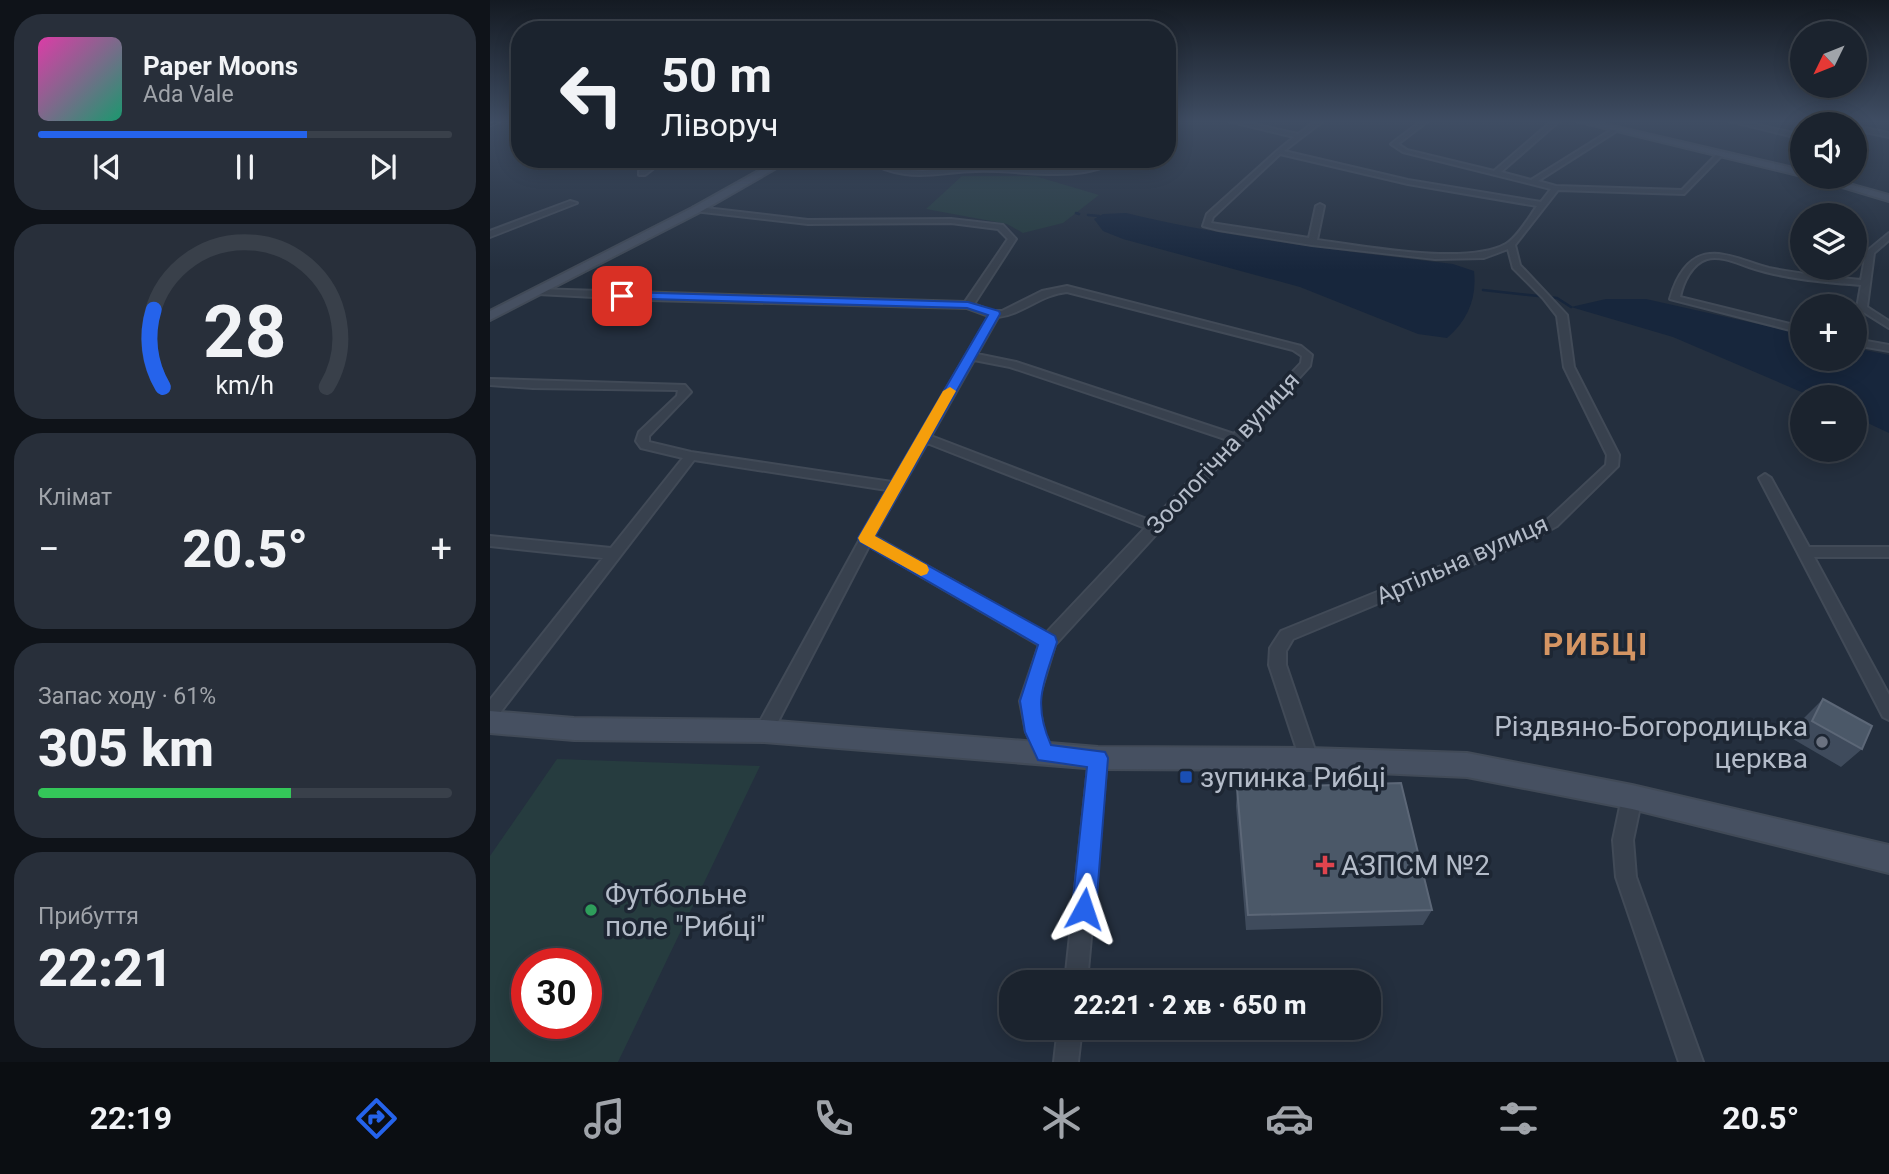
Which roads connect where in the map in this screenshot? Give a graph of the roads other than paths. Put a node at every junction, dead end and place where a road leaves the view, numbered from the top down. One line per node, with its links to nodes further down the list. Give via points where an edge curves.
1 (646, 171): 11 (street)
2 (766, 171): 19 (street)
3 (896, 171): 4 (street)
4 (959, 171)
5 (1259, 171): 22 (street, via 1206,223)
6 (1359, 171): 17 (street)
7 (1491, 171): 10 (street)
8 (1550, 171): 12 (street)
9 (1704, 171): 13 (street, via 1684,192)
10 (1497, 172): 12 (street)
11 (642, 173)
12 (1534, 181): 13 (street)
13 (1556, 188): 17 (street)
14 (1857, 189): 15 (street)
15 (1889, 198)
16 (573, 203): 20 (street)
17 (1543, 205): 23 (street)
18 (1320, 206): 22 (street)
19 (697, 209): 25 (street); 26 (street, via 808,222 889,219 1000,227 1012,239)
20 (490, 233)
21 (1889, 236): 24 (street, via 1870,252)
22 (1312, 242): 23 (street, via 1436,256 1484,256)
23 (1511, 244): 53 (street, Артільна вулиця, via 1516,266 1562,315 1569,367 1613,455 1612,466 1552,523 1287,635 1277,655)
24 (1866, 283): 29 (street, via 1862,308); 30 (street, via 1767,270 1712,256 1688,269 1675,299)
25 (538, 291): 26 (street); 28 (street)
26 (968, 305): 27 (street)
27 (995, 314): 33 (street); 36 (street, Зоологічна вулиця, via 1014,310 1046,291 1067,289 1297,348 1307,355 1306,364)
28 (490, 316)
29 (1889, 325)
30 (1790, 327)
31 (1867, 344): 32 (street)
32 (1889, 348)
33 (971, 356): 35 (street); 36 (street, via 1012,364)
34 (490, 382): 37 (street, via 681,387 685,392 681,398 642,441)
35 (923, 437): 39 (street); 40 (street)
36 (1235, 438): 40 (street, Зоологічна вулиця)
37 (691, 456): 39 (street); 45 (street)
38 (1765, 478): 43 (street)
39 (895, 487): 41 (street)
40 (1155, 527): 46 (street, Зоологічна вулиця)
41 (866, 538): 46 (street); 50 (street)
42 (490, 541): 45 (street)
43 (1805, 552): 44 (street); 47 (street)
44 (1889, 552)
45 (615, 554): 48 (street)
46 (1048, 642): 51 (street, Зоологічна вулиця, via 1029,701)
47 (1889, 712)
48 (490, 713)
49 (490, 722): 50 (street, via 574,729)
50 (764, 731): 51 (street)
51 (1045, 754): 52 (street)
52 (1098, 758): 53 (street); 56 (street)
53 (1309, 759): 54 (street, via 1467,765)
54 (1632, 797): 55 (street); 59 (street, via 1623,840 1626,877)
55 (1889, 859)
56 (1077, 970)
57 (1069, 1040): 58 (street)
58 (1066, 1062)
59 (1691, 1062)

